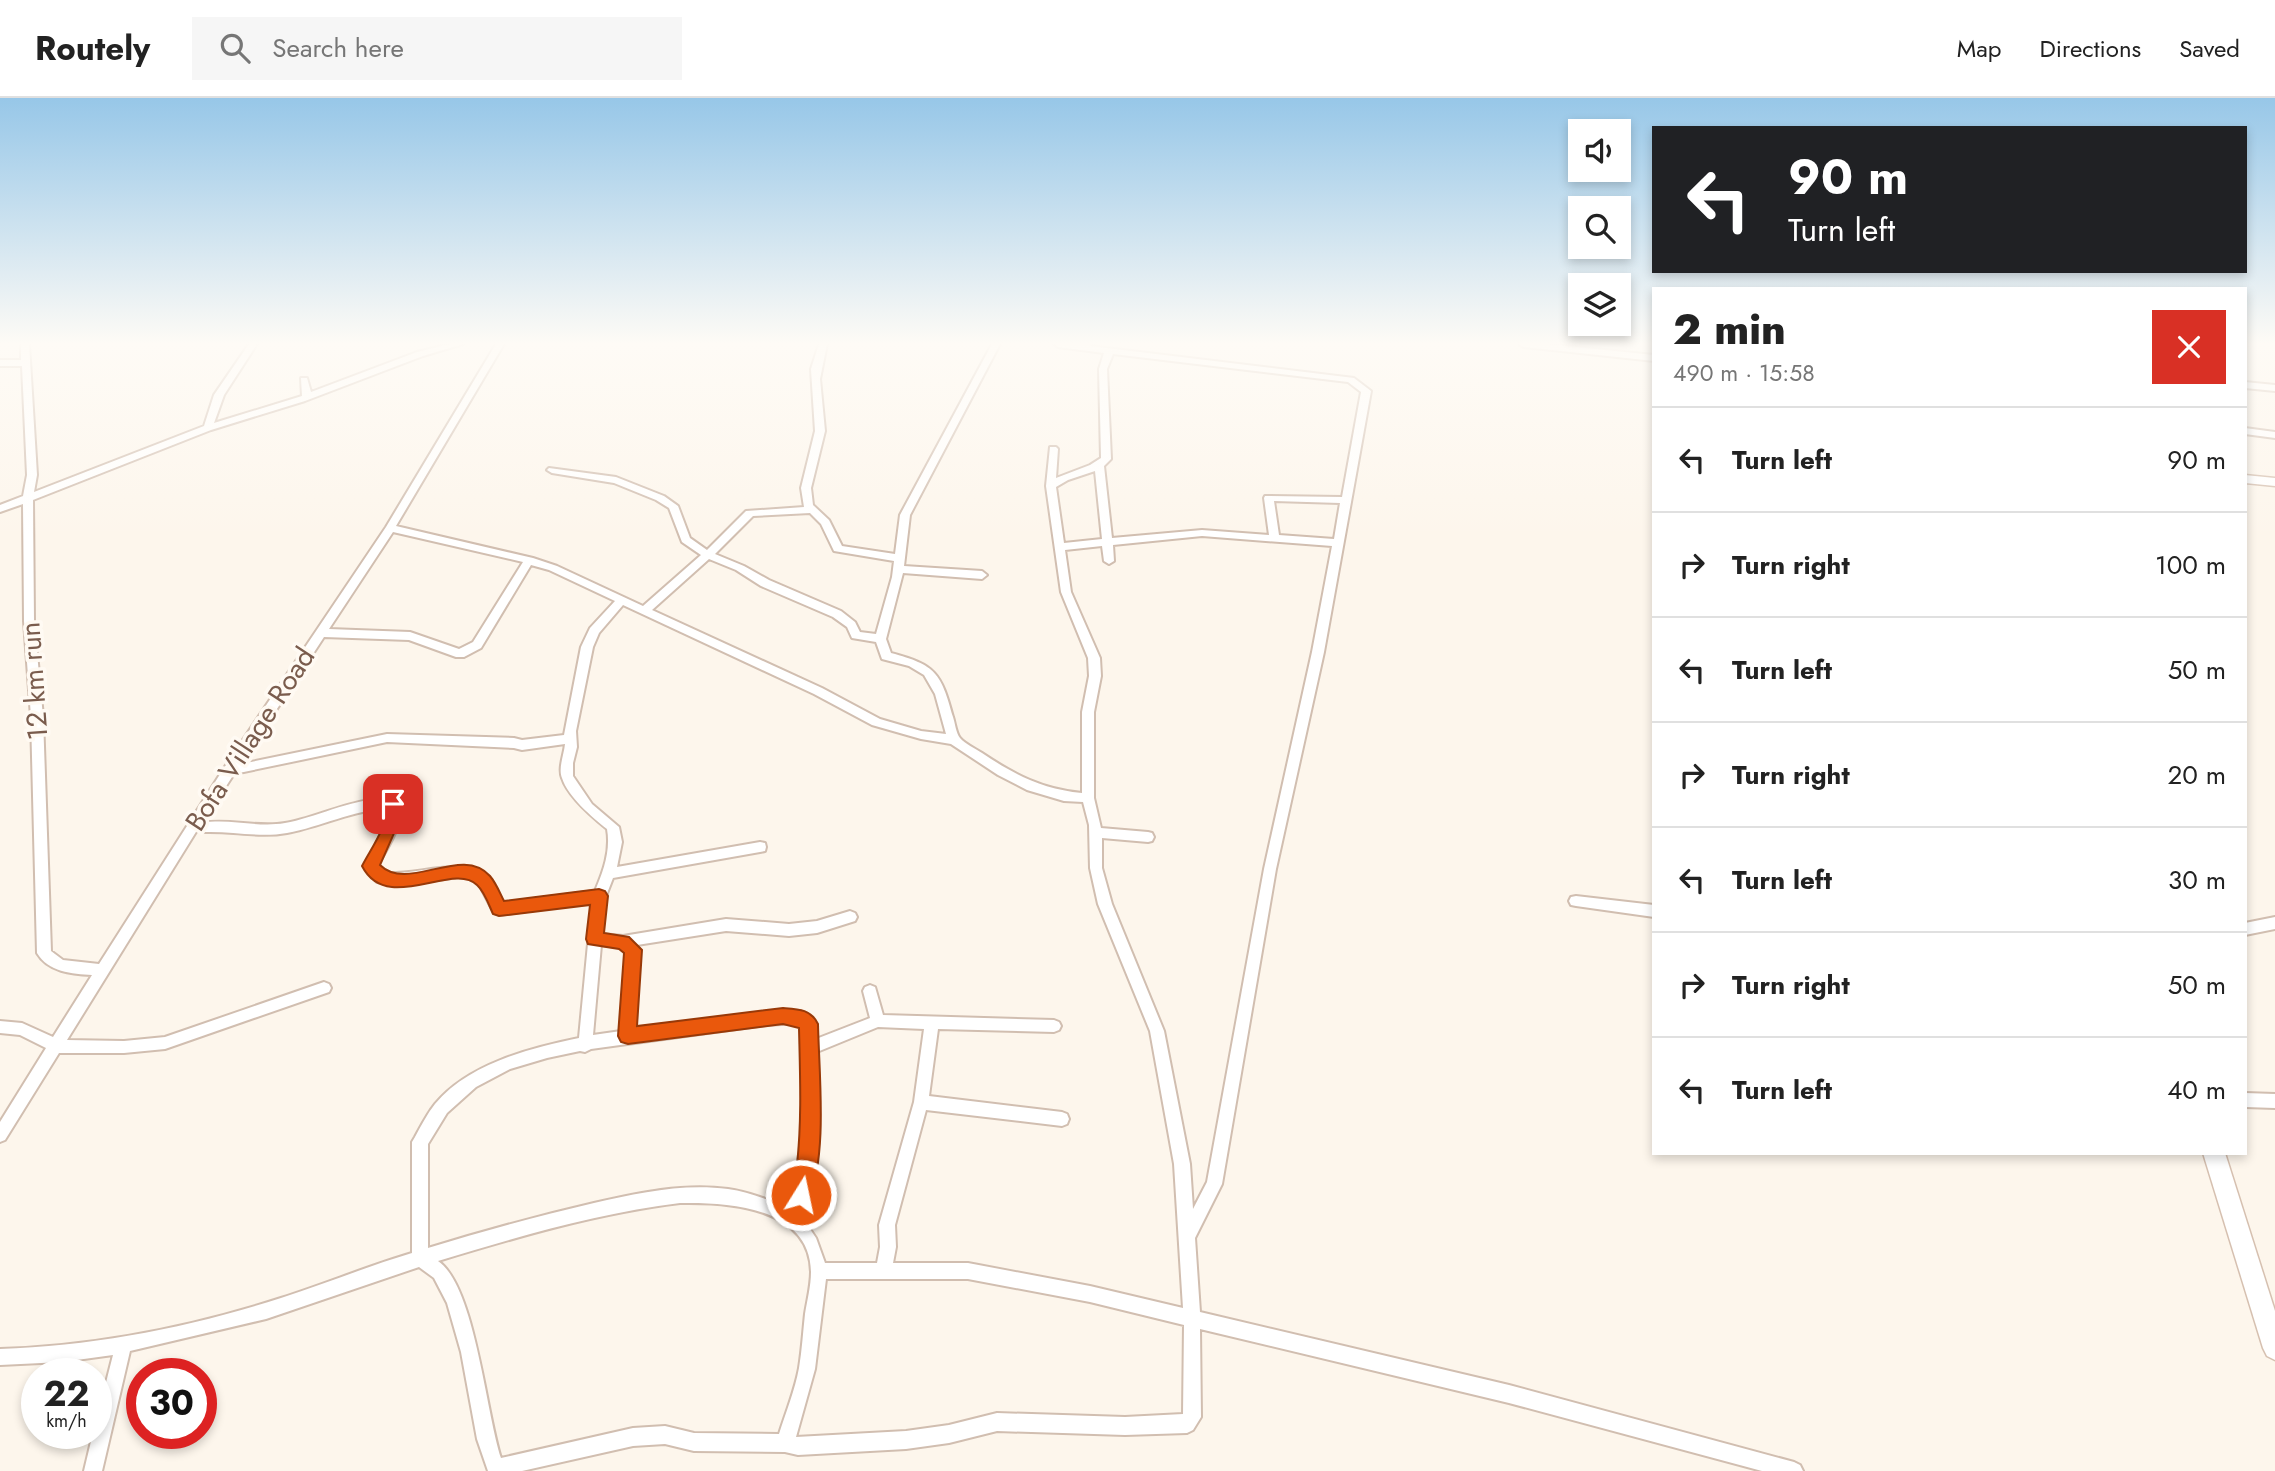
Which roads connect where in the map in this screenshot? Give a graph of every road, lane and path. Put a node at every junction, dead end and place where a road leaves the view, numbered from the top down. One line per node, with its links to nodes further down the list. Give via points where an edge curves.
1 (28, 408): 18 (street, 12 km run, via 32,475)
2 (215, 408): 9 (street)
3 (272, 408): 9 (street)
4 (461, 408): 22 (street, Bofa Village Road)
5 (818, 408): 21 (street, via 820,430 806,500)
6 (962, 408): 30 (street, via 905,515)
7 (1104, 408): 13 (street, via 1106,459)
8 (1363, 408): 19 (street)
9 (208, 428): 18 (street)
10 (2247, 431): 11 (street)
11 (2275, 435)
12 (1053, 449): 17 (street)
13 (1099, 466): 17 (street); 24 (street)
14 (552, 470): 27 (street, via 616,480 660,498 673,506 686,540)
15 (2247, 479): 16 (street)
16 (2275, 482)
17 (1051, 486): 26 (street)
18 (28, 499): 20 (street); 53 (street, 12 km run, via 44,953 58,965)
19 (1346, 500): 23 (street, via 1269,498); 25 (street)
20 (0, 509)
21 (810, 510): 27 (street, via 750,513); 30 (street, via 825,522 838,548)
22 (390, 528): 28 (street); 34 (street, Bofa Village Road)
23 (1274, 537): 24 (street, via 1202,533); 25 (street)
24 (1107, 542): 26 (street); 29 (street)
25 (1338, 543): 71 (street, via 1270,869 1214,1184)
26 (1059, 547): 39 (street, via 1066,592 1094,658 1088,712)
27 (706, 554): 33 (street); 35 (street, via 837,614 856,635)
28 (529, 560): 32 (street); 34 (street, via 477,645 460,654 410,636)
29 (1109, 561)
30 (899, 564): 31 (street); 35 (street)
31 (982, 575)
32 (621, 601): 33 (street); 36 (street, via 594,631 587,647)
33 (644, 611): 37 (street, via 876,722)
34 (320, 633): 38 (street, Bofa Village Road)
35 (880, 639): 37 (street, via 886,656 915,664 934,680)
36 (570, 739): 38 (street, via 522,745 387,738); 44 (street, via 567,777 588,807 613,827 617,842)
37 (954, 740): 39 (street, via 1031,787)
38 (228, 771): 53 (street, Bofa Village Road)
39 (1088, 798): 41 (street)
40 (205, 827): 45 (street, via 285,828 349,810 393,804 389,830 370,866 382,878 467,871 484,880 499,909)
41 (1096, 832): 42 (street); 71 (street, via 1096,868 1105,904 1157,1031 1182,1164)
42 (1148, 837)
43 (760, 847): 44 (street)
44 (610, 873): 45 (street)
45 (599, 896): 51 (street)
46 (1576, 901): 47 (street)
47 (1652, 911)
48 (850, 917): 52 (street, via 817,927 789,930 726,925)
49 (2275, 923): 50 (street)
50 (2247, 929)
51 (595, 939): 52 (street); 61 (street)
52 (623, 942): 60 (street, via 633,950)
53 (103, 970): 62 (street, Bofa Village Road)
54 (324, 988): 62 (street, via 165,1043)
55 (870, 991): 56 (street)
56 (878, 1021): 57 (street); 63 (street)
57 (932, 1021): 58 (street); 66 (street)
58 (1054, 1026)
59 (0, 1027): 62 (street, via 22,1029)
60 (628, 1036): 61 (street); 63 (street, via 800,1017 808,1024)
61 (584, 1045): 72 (street, via 523,1056 460,1091 427,1126 418,1158)
62 (56, 1046): 68 (street, Bofa Village Road)
63 (810, 1048): 70 (street, via 807,1167)
64 (2247, 1100): 65 (street)
65 (2275, 1101)
66 (921, 1102): 67 (street); 74 (street, via 887,1224)
67 (1062, 1119)
68 (0, 1135)
69 (2215, 1155): 77 (street)
70 (794, 1219): 72 (street, via 762,1204 692,1194 520,1228); 73 (street, via 813,1245)
71 (1187, 1235): 75 (street)
72 (420, 1258): 76 (street, via 251,1315); 80 (street, via 440,1272 455,1301)
73 (819, 1271): 74 (street); 79 (street, via 807,1369)
74 (884, 1272): 75 (street, via 968,1271 1090,1294)
75 (1192, 1320): 79 (street, via 1192,1417 1187,1424 998,1422 906,1440); 82 (street, via 1509,1394)
76 (124, 1343): 78 (street, via 34,1357); 81 (street)
77 (2275, 1348)
78 (0, 1357)
79 (785, 1443): 80 (street, via 694,1442 665,1435 588,1446)
80 (497, 1469)
81 (93, 1471)
82 (1794, 1471)

